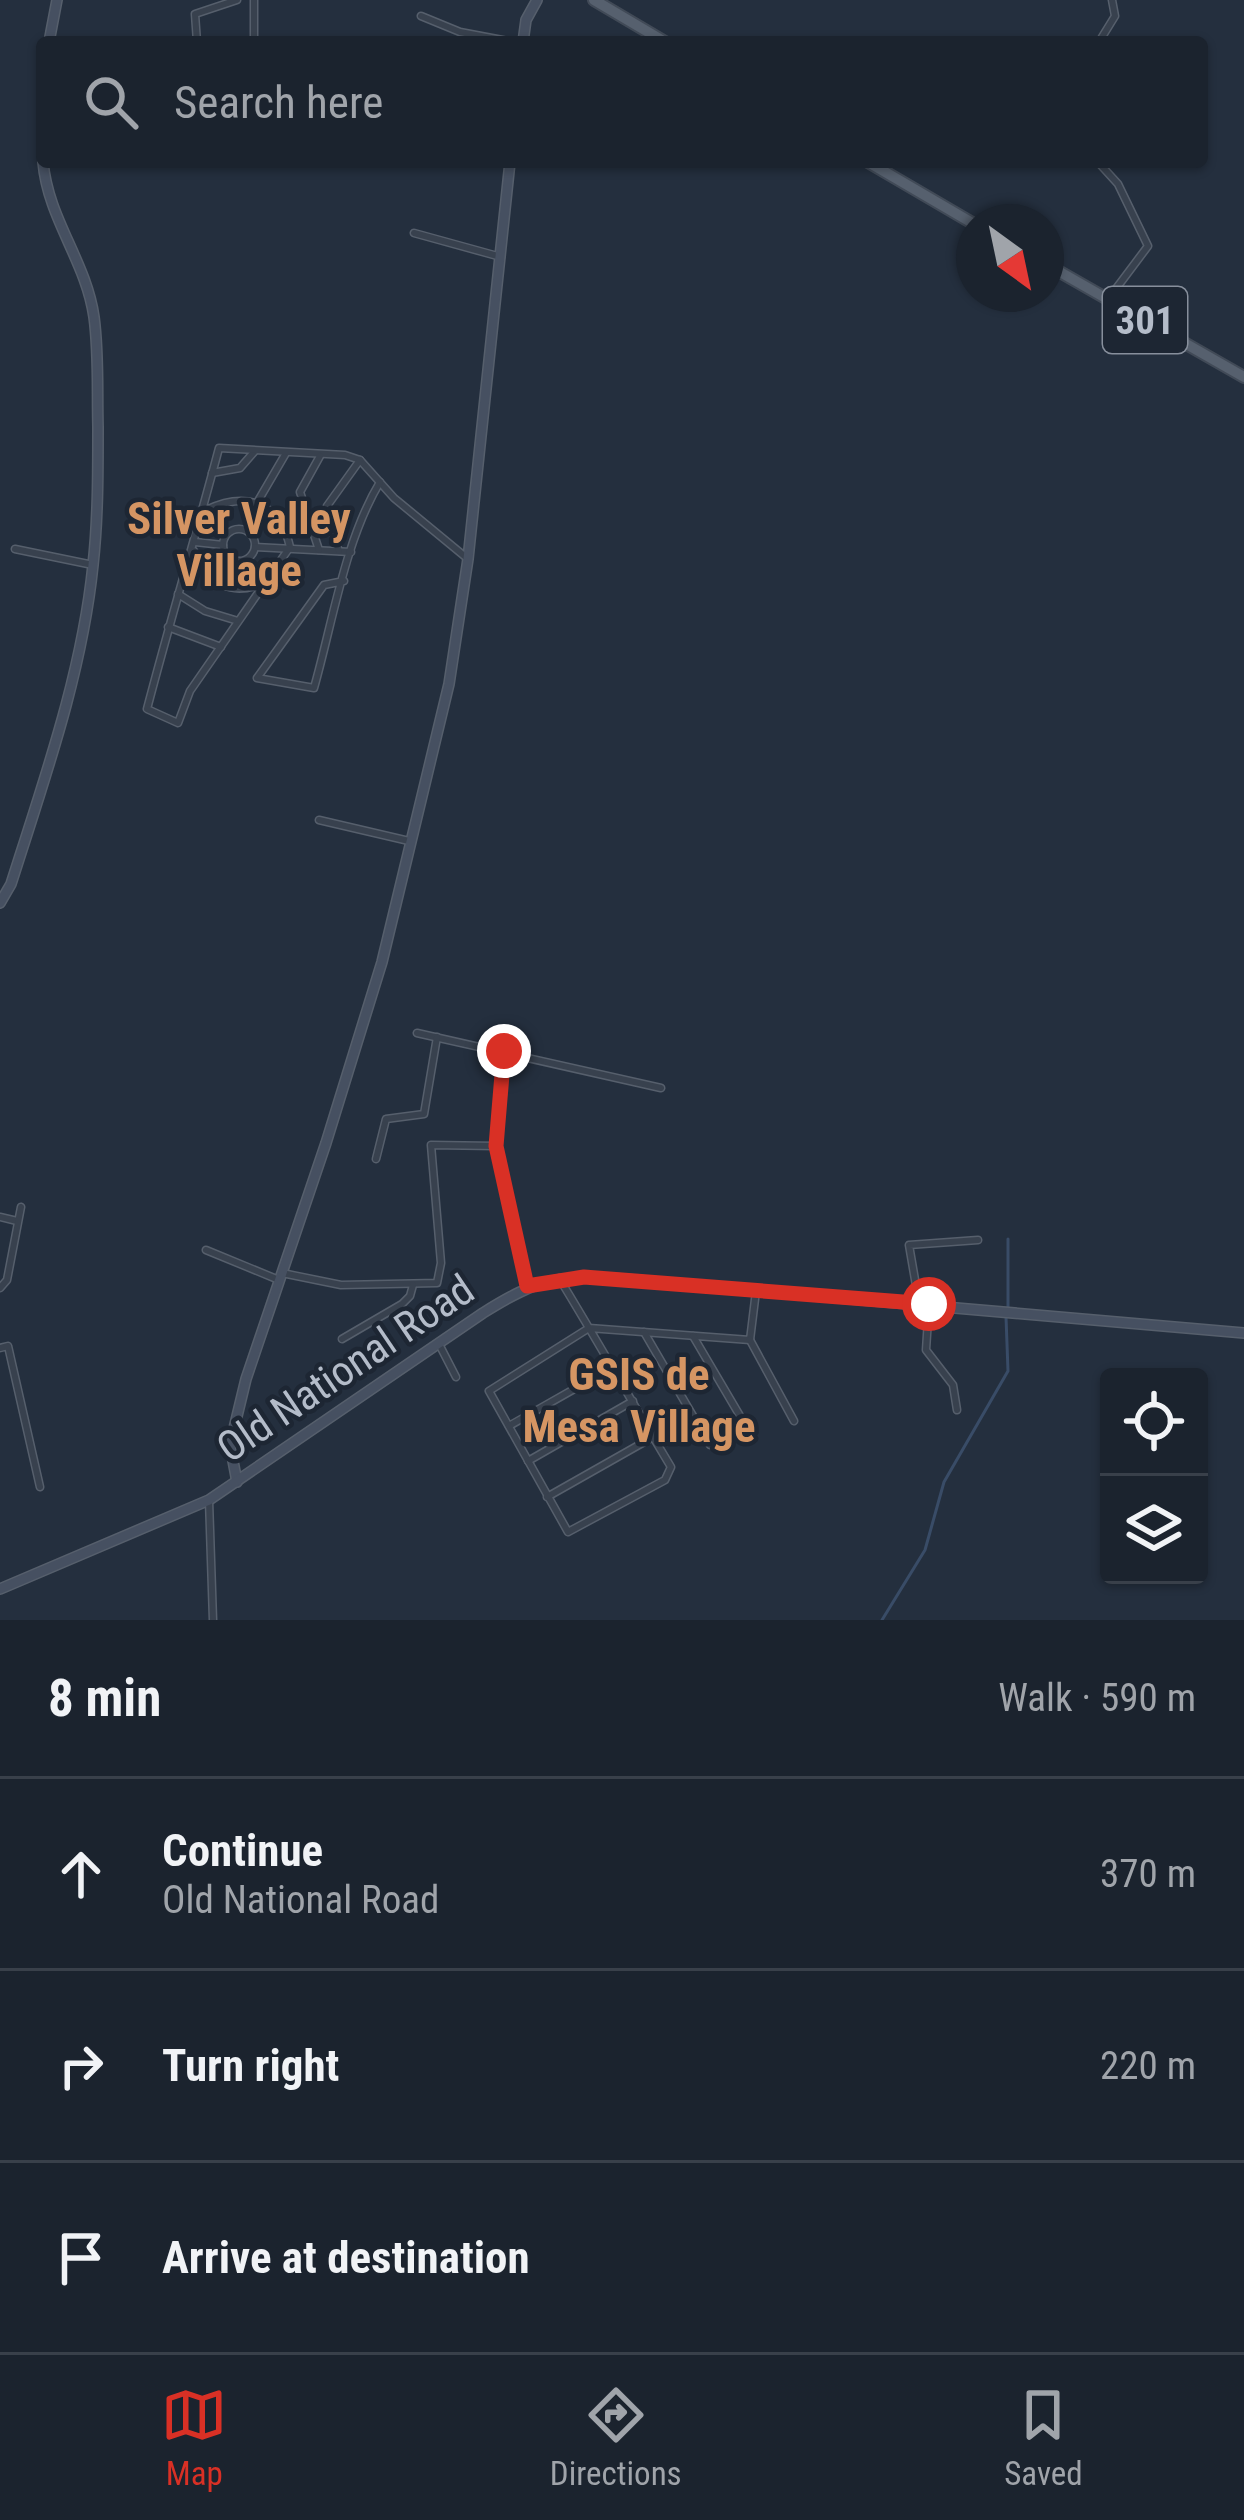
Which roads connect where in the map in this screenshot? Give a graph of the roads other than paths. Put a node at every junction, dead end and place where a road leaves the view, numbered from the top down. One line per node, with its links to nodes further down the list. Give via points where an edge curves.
1 (57, 0): 10 (street)
2 (192, 0): 8 (street)
3 (237, 0): 8 (street)
4 (254, 0): 12 (street)
5 (537, 0): 14 (street)
6 (594, 0): 15 (main road)
7 (1112, 0): 16 (street, via 1115,16)
8 (195, 14): 11 (street)
9 (422, 16): 13 (street)
10 (50, 36)
11 (197, 36)
12 (254, 36)
13 (481, 36)
14 (524, 36)
15 (654, 36)
16 (1103, 36)
17 (44, 168): 44 (street, via 95,330)
18 (509, 168): 23 (street)
19 (878, 168): 21 (main road)
20 (1103, 168): 25 (street, via 1148,246)
21 (956, 213)
22 (414, 233): 23 (street)
23 (500, 257): 43 (street)
24 (1064, 274): 25 (main road, 301)
25 (1109, 298): 26 (main road, 301)
26 (1244, 377)
27 (254, 452): 28 (street); 31 (street, via 240,468); 31 (street, via 219,448)
28 (286, 453): 29 (street); 33 (street)
29 (320, 456): 30 (street); 40 (street, via 300,492)
30 (360, 460): 32 (street); 41 (street, via 325,514)
31 (212, 473): 34 (street)
32 (380, 482): 42 (street); 43 (street)
33 (258, 501): 34 (street); 38 (street, via 279,518)
34 (206, 509): 36 (street)
35 (223, 544): 36 (street); 37 (street, via 235,560); 37 (street, via 240,529)
36 (194, 546): 45 (street, via 207,575 226,588); 47 (street)
37 (255, 547): 38 (street)
38 (290, 548): 40 (street); 45 (street)
39 (15, 549): 44 (street)
40 (319, 550): 41 (street)
41 (339, 551): 42 (street)
42 (351, 552): 46 (street)
43 (468, 559): 52 (street)
44 (93, 565): 53 (street, via 54,748)
45 (267, 581): 48 (street)
46 (344, 581): 46 (street, via 324,585 257,678 314,688)
47 (178, 594): 48 (street); 49 (street)
48 (238, 621): 50 (street)
49 (169, 627): 50 (street); 50 (street, via 148,709 180,723 190,691)
50 (221, 647)
51 (319, 820): 52 (street)
52 (413, 842): 66 (street)
53 (5, 882): 54 (street)
54 (0, 903)
55 (417, 1033): 56 (street)
56 (437, 1037): 57 (street); 60 (street, via 424,1114 386,1119)
57 (504, 1051): 58 (street); 59 (street)
58 (661, 1088)
59 (496, 1146): 68 (street, via 431,1144 441,1277); 69 (street)
60 (376, 1160)
61 (21, 1207): 63 (street)
62 (0, 1217): 63 (street)
63 (17, 1221): 70 (street)
64 (978, 1240): 72 (street, via 909,1245)
65 (206, 1250): 66 (street)
66 (280, 1277): 68 (street); 91 (street, via 234,1426)
67 (559, 1278): 69 (street, Old National Road); 71 (street, Old National Road); 73 (street)
68 (413, 1285): 77 (street, via 402,1304)
69 (527, 1286): 79 (street, Old National Road)
70 (0, 1288)
71 (756, 1291): 72 (street, Old National Road); 78 (street)
72 (924, 1304): 75 (street, Old National Road); 84 (street, via 926,1350 953,1384)
73 (590, 1328): 74 (street); 81 (street); 86 (street, via 489,1391)
74 (644, 1332): 76 (street); 89 (street)
75 (1244, 1333)
76 (694, 1336): 78 (street); 88 (street)
77 (342, 1339)
78 (750, 1340): 85 (street)
79 (439, 1344): 82 (street); 91 (street, Old National Road)
80 (0, 1348): 92 (street, via 8,1346 16,1372)
81 (613, 1366): 83 (street); 86 (street)
82 (456, 1377)
83 (633, 1401): 87 (street); 90 (street)
84 (957, 1410)
85 (794, 1421)
86 (509, 1426): 90 (street)
87 (653, 1437): 93 (street); 93 (street, via 670,1471 665,1480 568,1532)
88 (753, 1438)
89 (710, 1445)
90 (528, 1461): 93 (street)
91 (237, 1482): 94 (street, Old National Road)
92 (40, 1487)
93 (547, 1497)
94 (209, 1500): 95 (street, Old National Road); 96 (street)
95 (0, 1589)
96 (212, 1620)

